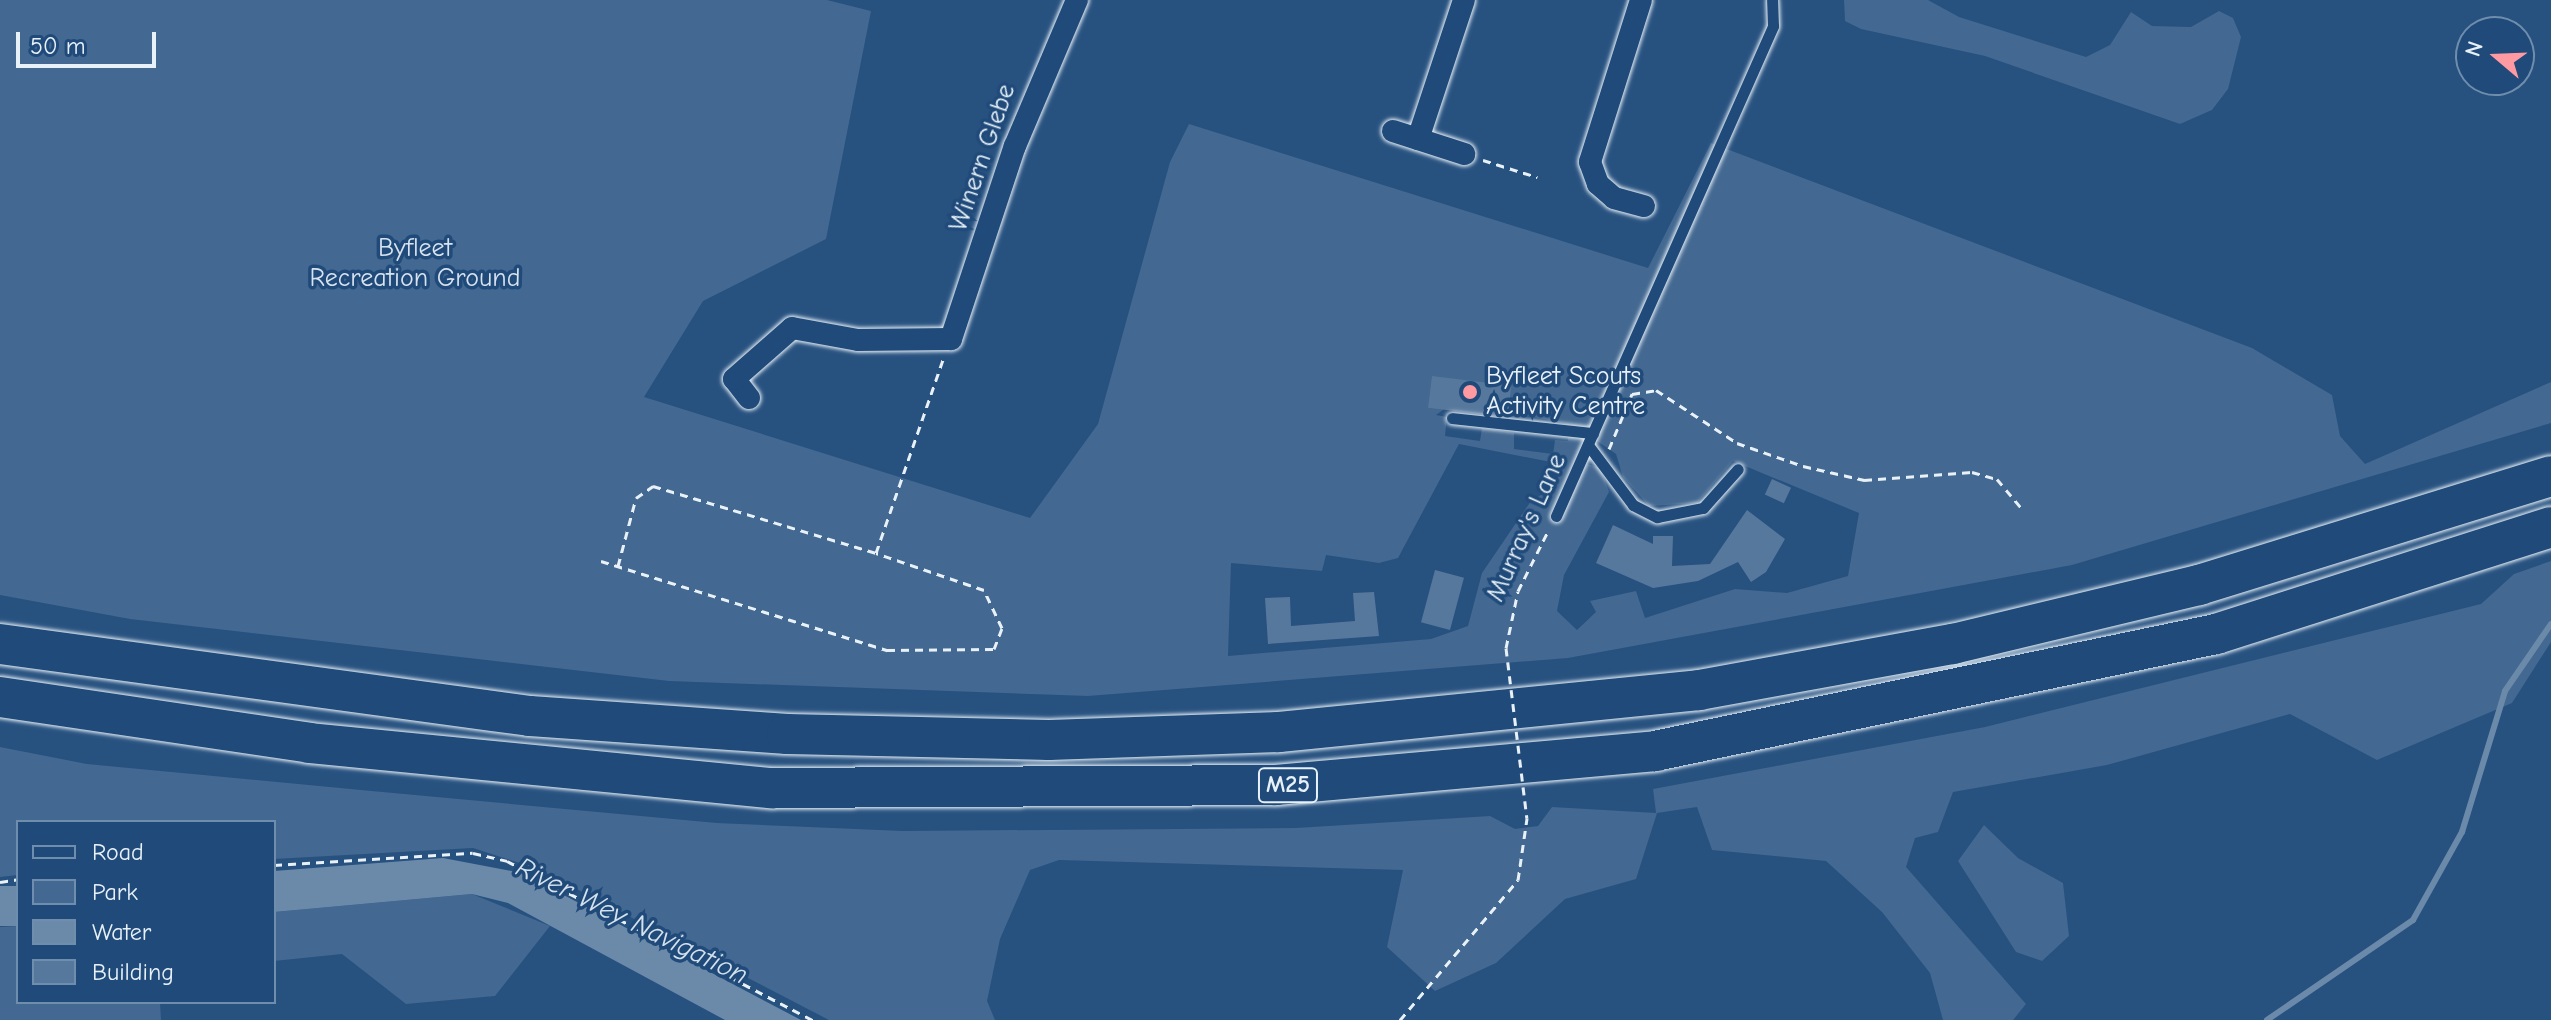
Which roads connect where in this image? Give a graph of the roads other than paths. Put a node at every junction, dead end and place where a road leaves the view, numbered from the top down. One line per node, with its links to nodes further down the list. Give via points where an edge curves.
1 (1077, 0): 9 (street, Winern Glebe, via 1015,146 951,339 858,340 792,328 730,374)
2 (1464, 0): 6 (street)
3 (1641, 0): 8 (street, via 1590,162 1598,184 1614,198)
4 (1772, 0): 11 (lane, Murray's Lane, via 1773,26)
5 (1393, 131): 6 (street)
6 (1418, 139): 7 (street)
7 (1464, 154)
8 (1644, 206)
9 (749, 398)
10 (1452, 418): 11 (lane)
11 (1591, 439): 12 (lane, via 1633,505 1657,517 1703,508); 14 (lane, Murray's Lane)
12 (1738, 469)
13 (2551, 476): 16 (highway, M25, via 2199,585 1953,644 1669,694 1279,732 1049,740 651,725 324,692)
14 (1556, 516)
15 (2551, 527): 17 (highway, M25, via 2216,634 1655,751 1276,785 772,788 310,743)
16 (0, 644)
17 (0, 697)

